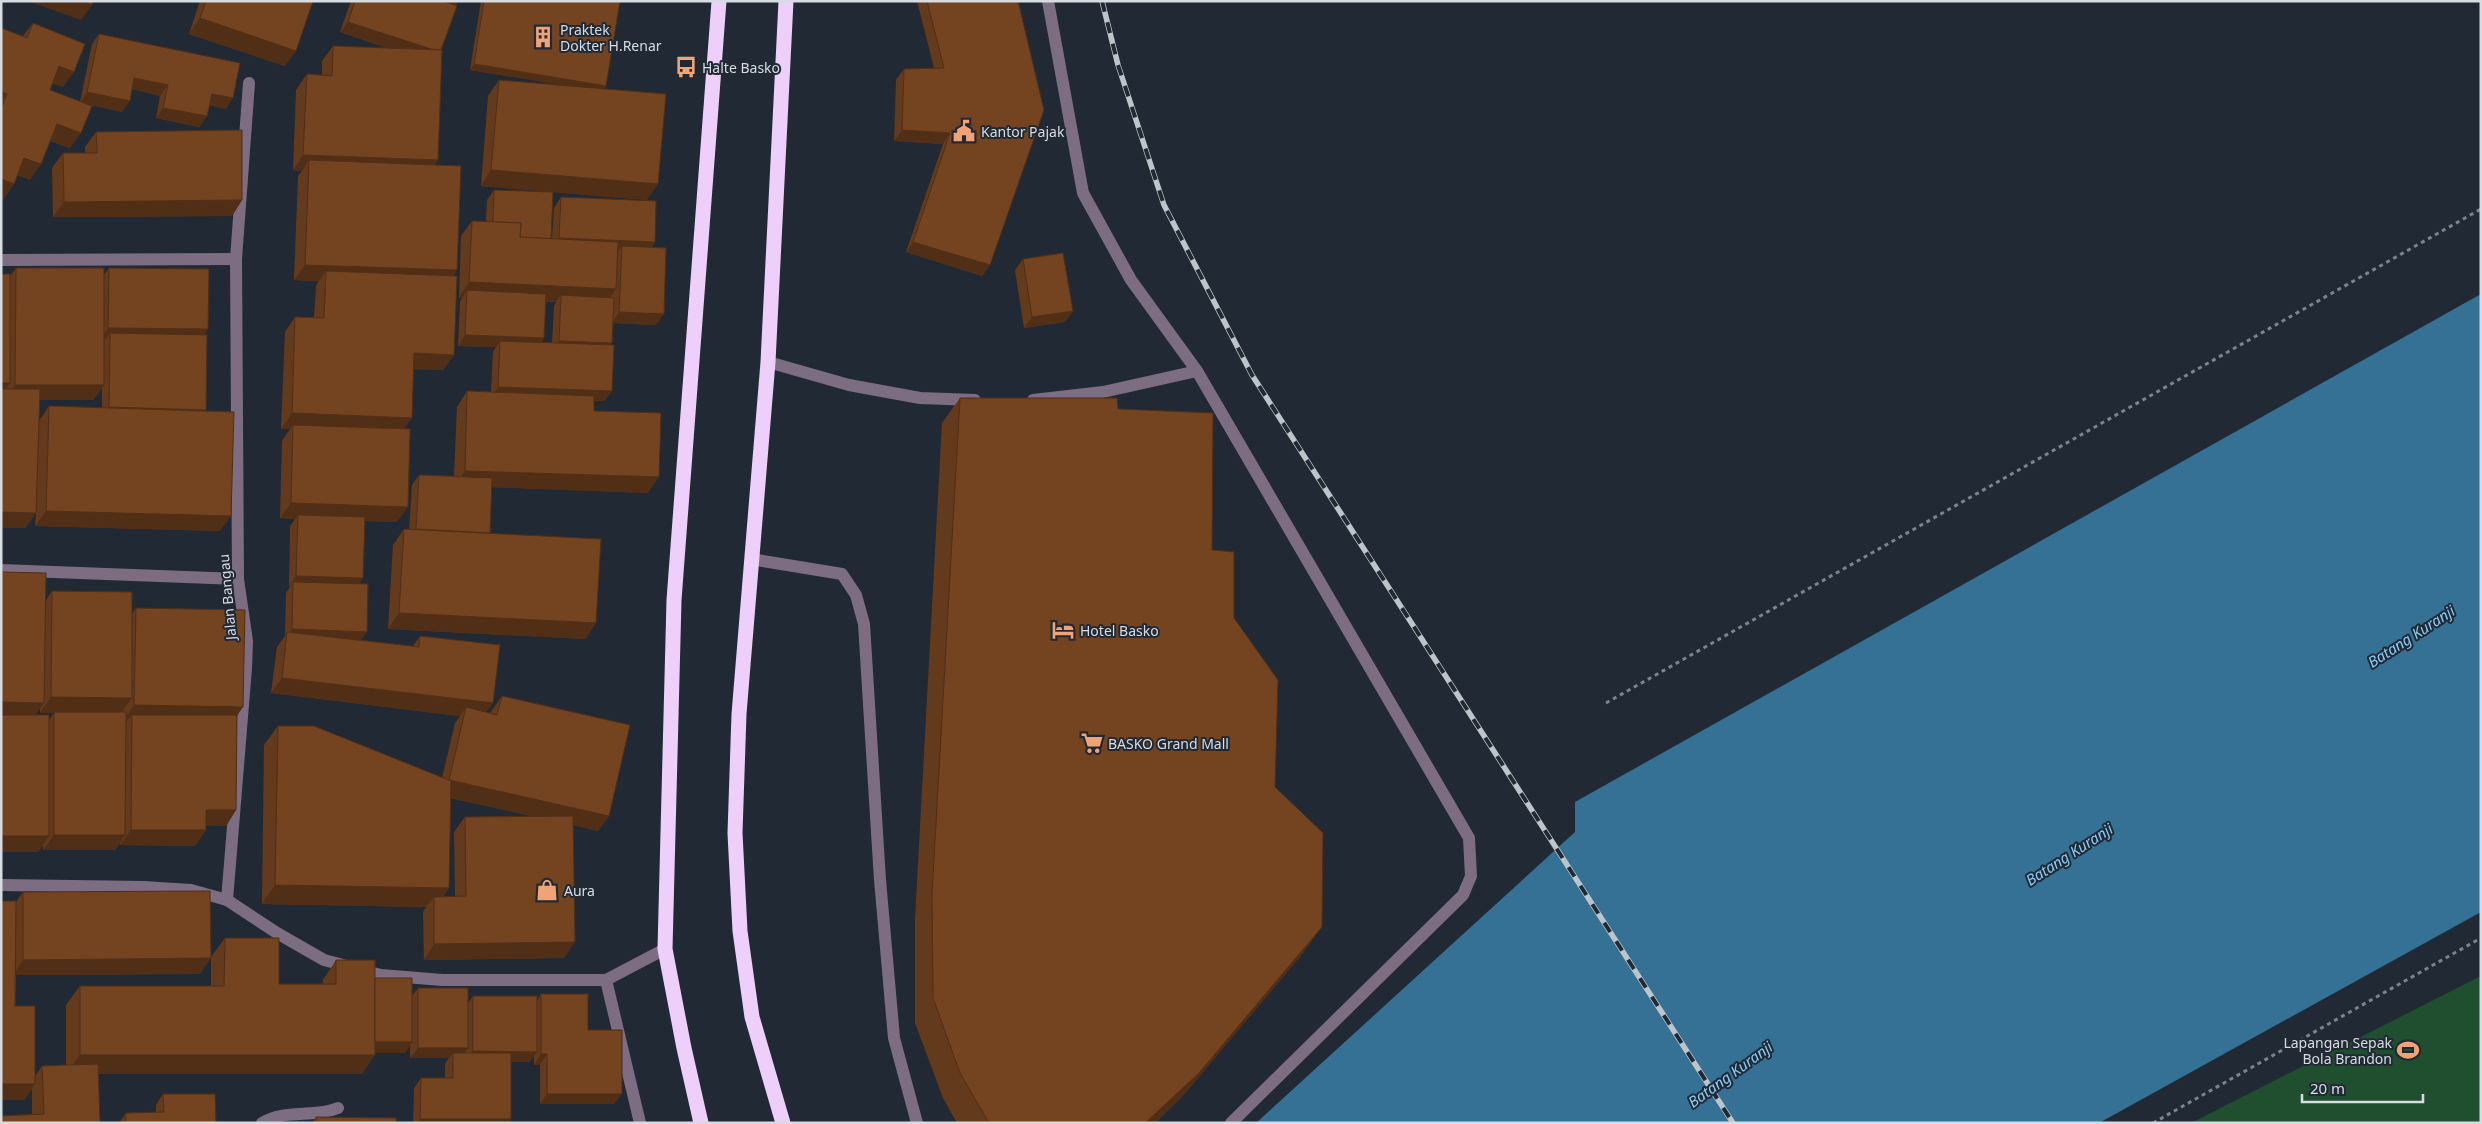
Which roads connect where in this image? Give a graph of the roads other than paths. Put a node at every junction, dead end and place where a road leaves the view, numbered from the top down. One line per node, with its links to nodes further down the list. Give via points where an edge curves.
1 (719, 1): 16 (highway, via 674,600)
2 (786, 1): 7 (highway)
3 (1048, 1): 8 (street, via 1082,193 1131,280)
4 (249, 83): 5 (street, Jalan Bangau)
5 (236, 259): 6 (street); 13 (street, Jalan Bangau)
6 (1, 260)
7 (768, 362): 9 (street, via 849,384 920,398); 11 (highway)
8 (1197, 370): 10 (street, via 1103,392); 24 (street, via 1469,838 1471,876 1463,895)
9 (986, 401)
10 (1024, 401)
11 (751, 559): 22 (highway, via 739,714 735,833 740,931 752,1017); 23 (street, via 842,574 856,595 864,624 880,880 894,1038)
12 (1, 570): 13 (street)
13 (238, 579): 15 (street, Jalan Bangau, via 247,641)
14 (1, 884): 15 (street, via 191,890)
15 (227, 900): 17 (street, via 324,960 381,975 442,980)
16 (666, 949): 17 (street); 21 (highway)
17 (606, 980): 20 (street)
18 (338, 1108): 19 (street, via 272,1118)
19 (262, 1123)
20 (640, 1123)
21 (702, 1123)
22 (783, 1123)
23 (917, 1123)
24 (1231, 1123)

